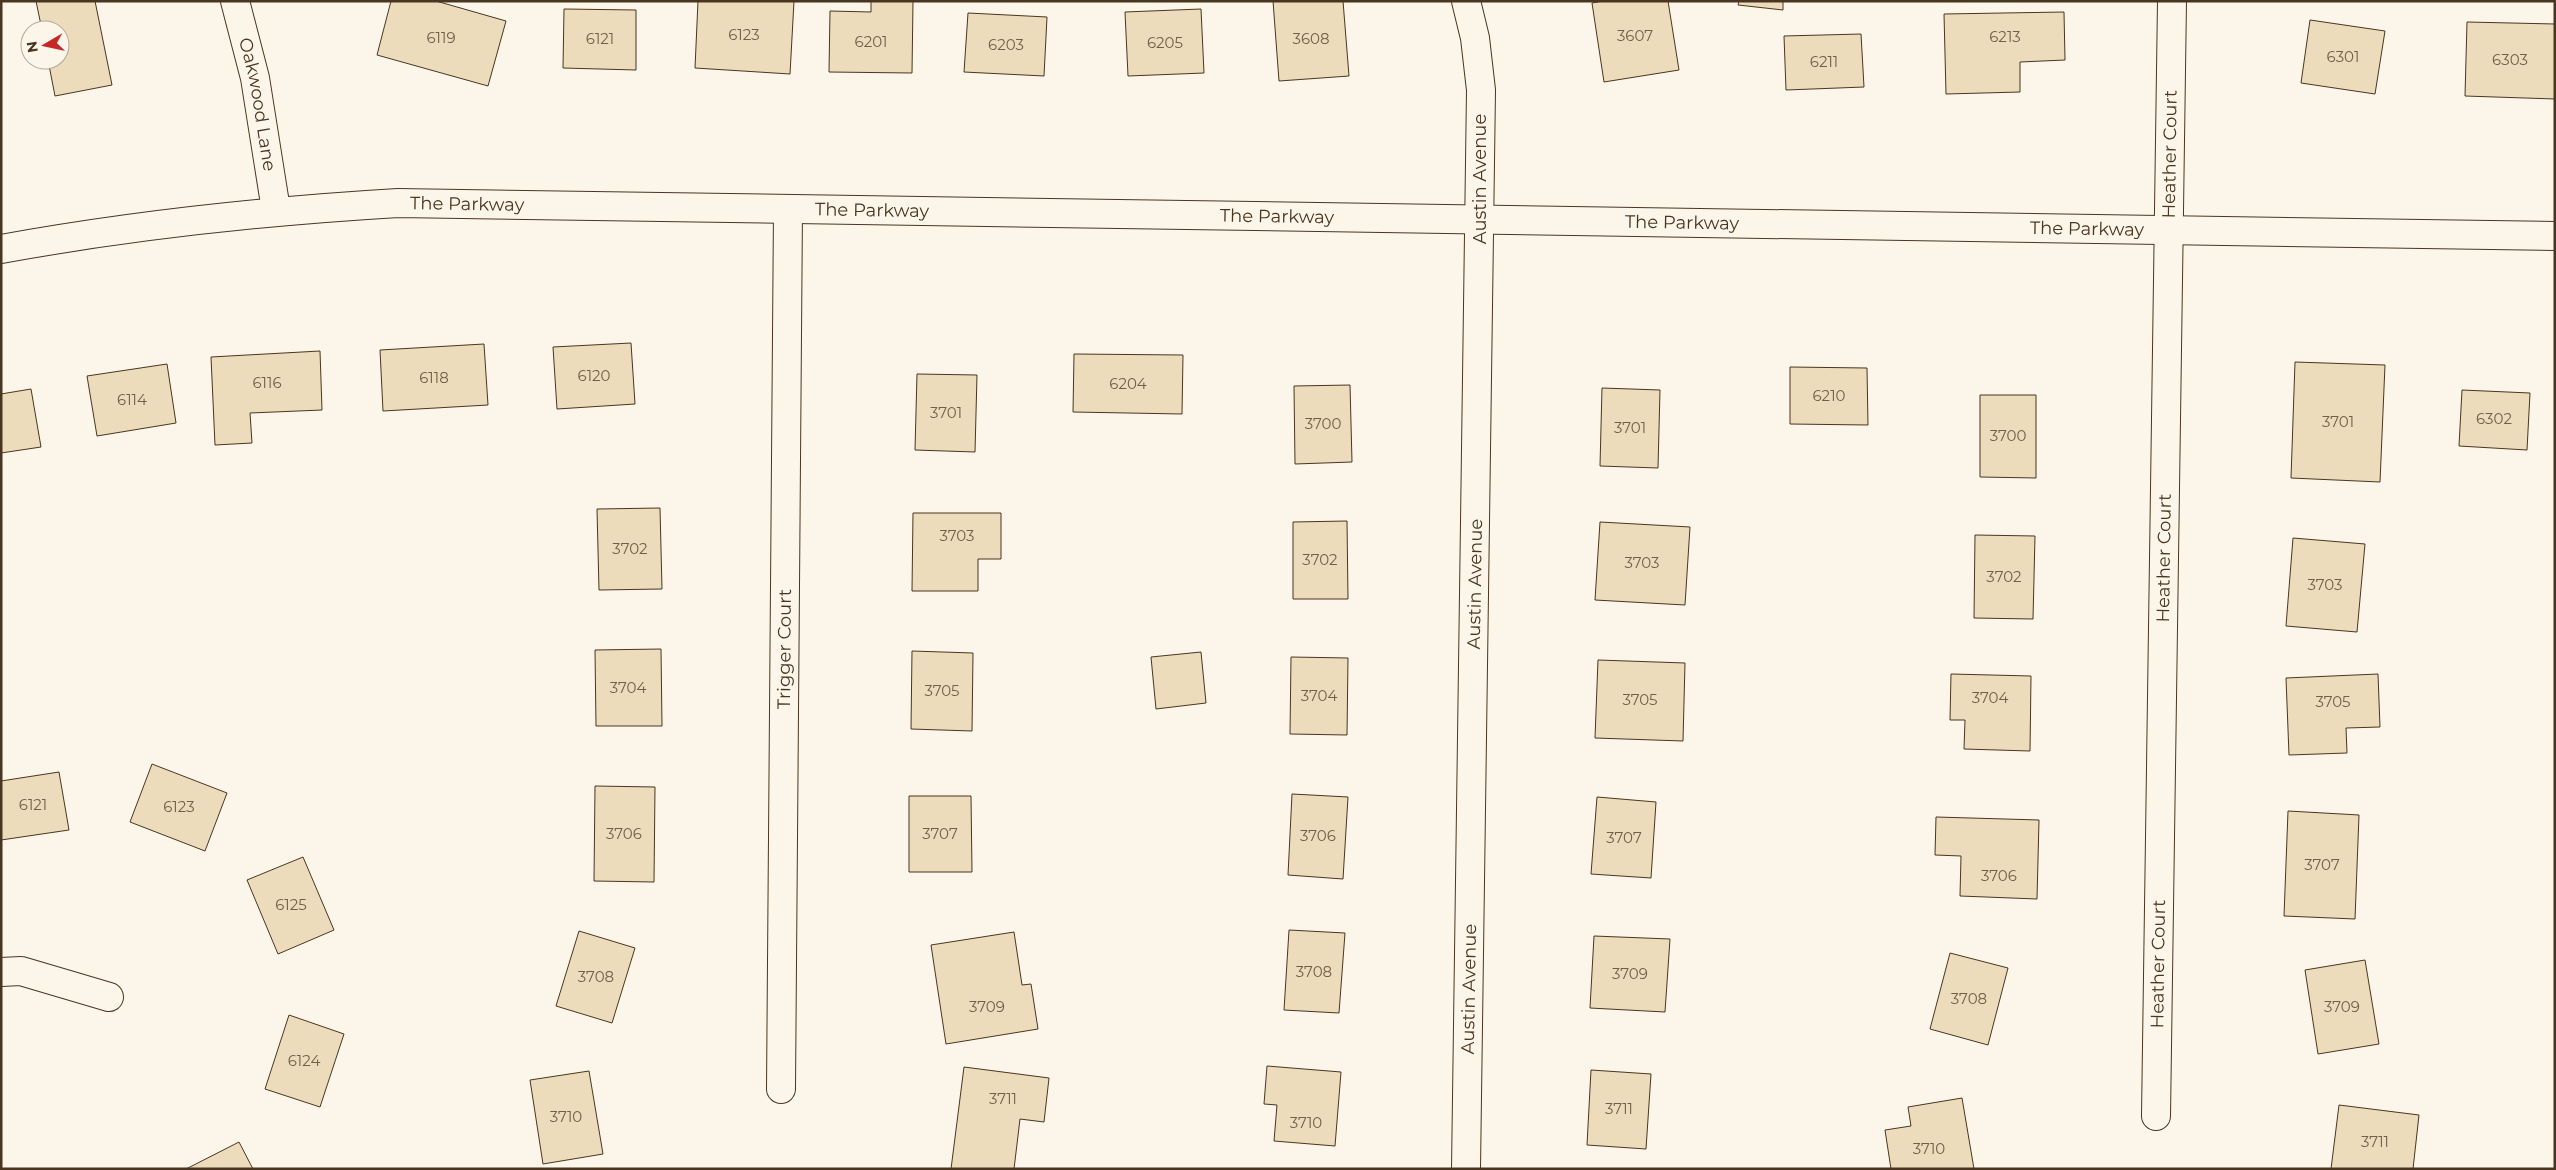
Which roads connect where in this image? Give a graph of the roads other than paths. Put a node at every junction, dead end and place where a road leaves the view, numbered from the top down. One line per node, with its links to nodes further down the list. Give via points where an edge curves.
1 (235, 1): 5 (street, Oakwood Lane, via 255,78)
2 (1466, 1): 6 (street, Austin Avenue, via 1475,38 1481,90)
3 (2172, 1): 7 (street, Heather Court)
4 (788, 209): 5 (street, The Parkway, via 398,202); 6 (street, The Parkway); 12 (street, Trigger Court)
5 (276, 210): 9 (street, The Parkway, via 142,225)
6 (1480, 218): 7 (street, The Parkway); 14 (street, Austin Avenue)
7 (2169, 229): 8 (street, The Parkway); 13 (street, Heather Court)
8 (2555, 236)
9 (1, 249)
10 (1, 972): 11 (street, via 21,971)
11 (109, 997)
12 (781, 1089)
13 (2156, 1116)
14 (1466, 1169)

